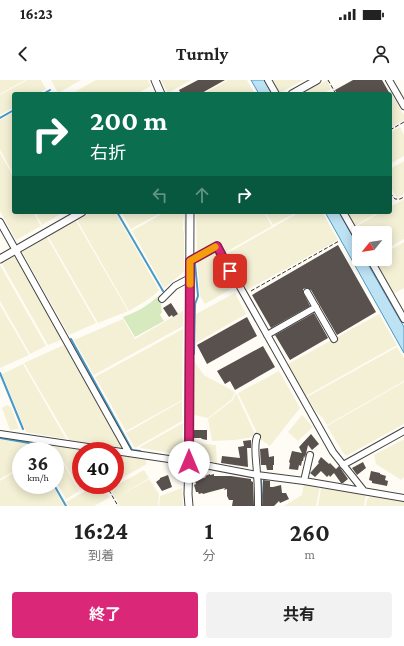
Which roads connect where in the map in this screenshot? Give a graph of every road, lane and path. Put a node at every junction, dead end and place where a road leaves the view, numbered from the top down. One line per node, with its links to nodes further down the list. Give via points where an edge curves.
1 (154, 80): 6 (street)
2 (268, 80): 7 (street)
3 (317, 80): 8 (street)
4 (328, 80): 9 (path)
5 (389, 80): 10 (street)
6 (160, 92)
7 (275, 92)
8 (296, 92)
9 (335, 92)
10 (404, 106)
11 (404, 122): 12 (path)
12 (392, 129)
13 (392, 195): 14 (path, via 395,199)
14 (404, 197)
15 (79, 214): 21 (street)
16 (190, 214): 23 (street)
17 (344, 214): 19 (street)
18 (0, 222): 21 (street)
19 (352, 228)
20 (339, 241): 27 (path)
21 (16, 250): 22 (street); 36 (street)
22 (0, 259)
23 (190, 261): 25 (street); 27 (street, via 217,246)
24 (374, 266): 30 (street)
25 (190, 278): 28 (street); 38 (street)
26 (307, 292): 29 (street)
27 (244, 295): 31 (street)
28 (162, 299)
29 (316, 307): 31 (street); 32 (street)
30 (404, 319)
31 (267, 335): 39 (street, via 333,452)
32 (334, 339)
33 (404, 431): 39 (street)
34 (0, 434): 36 (street)
35 (257, 437): 40 (street)
36 (129, 453): 38 (street)
37 (310, 455): 41 (street)
38 (189, 462): 40 (street); 46 (street)
39 (343, 465): 42 (street)
40 (257, 475): 41 (street); 47 (street)
41 (304, 481): 42 (street)
42 (364, 491): 44 (street)
43 (111, 494): 45 (path)
44 (404, 498)
45 (118, 506)
46 (189, 506)
47 (258, 506)

